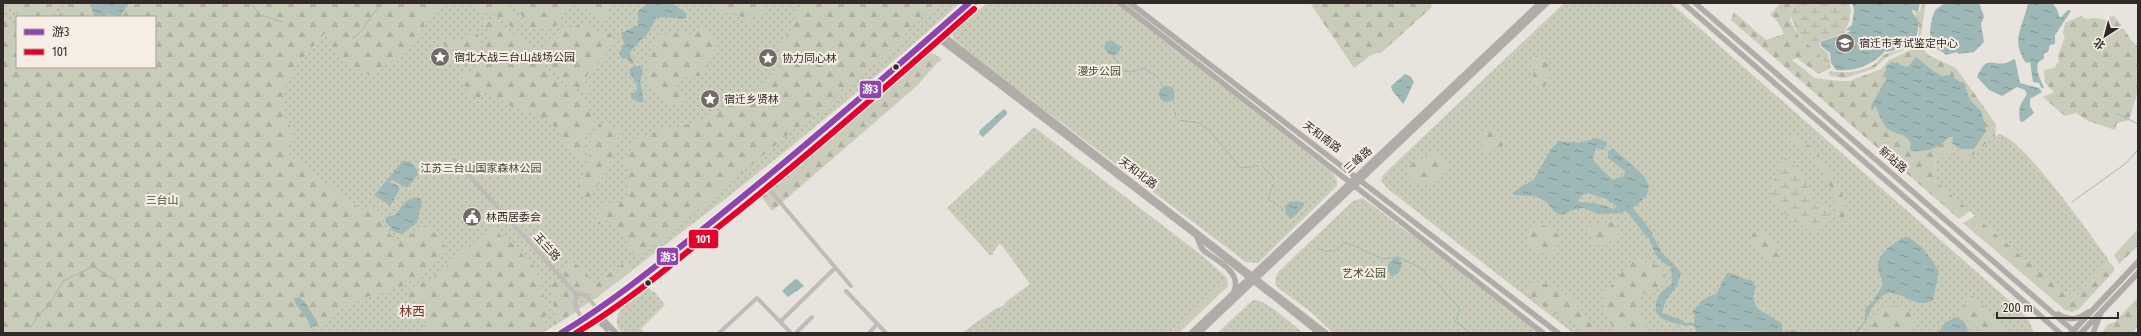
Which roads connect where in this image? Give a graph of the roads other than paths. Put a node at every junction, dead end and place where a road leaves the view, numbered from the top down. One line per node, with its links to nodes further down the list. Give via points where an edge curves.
1 (969, 3): 9 (street)
2 (975, 3): 9 (street)
3 (1120, 3): 13 (street, 天和南路)
4 (1130, 3): 11 (street, 天和南路)
5 (1540, 3): 11 (street, 三峰路)
6 (1547, 3): 11 (street, 三峰路)
7 (1683, 3): 26 (street, 新站路)
8 (1696, 3): 23 (street, 新站路)
9 (937, 34): 12 (street); 14 (street, 天和北路); 18 (street, 天和北路)
10 (454, 159): 22 (street, 玉兰路)
11 (1358, 177): 13 (street, 三峰路); 47 (street, 天和南路)
12 (764, 184): 16 (street); 27 (street)
13 (1351, 184): 18 (street, 三峰路); 46 (street, 天和南路)
14 (1197, 237): 18 (street, 天和北路); 21 (street, via 1204,251 1235,275 1237,284)
15 (2138, 262): 24 (main road)
16 (835, 268): 19 (street); 30 (street)
17 (2138, 273): 25 (main road)
18 (1253, 278): 21 (street, 三峰路); 43 (street, 三峰路); 44 (street, 天和北路); 45 (street, 天和北路)
19 (851, 286)
20 (846, 291): 31 (street)
21 (1234, 292): 42 (street, 三峰路)
22 (576, 294): 27 (street, 玉兰路, via 586,295); 29 (street, via 575,307)
23 (2044, 305): 24 (street, via 2070,319 2078,318); 32 (street, 新站路)
24 (2097, 306): 32 (main road)
25 (2102, 311): 50 (main road); 51 (street)
26 (2036, 312): 48 (street); 49 (street, 新站路)
27 (596, 314): 29 (street); 34 (street); 35 (street, 玉兰路); 36 (street, 玉兰路)
28 (812, 317): 39 (street)
29 (583, 320): 33 (street)
30 (780, 322): 37 (street, via 757,298); 38 (street)
31 (877, 324): 40 (street); 41 (street)
32 (2074, 332)
33 (561, 333)
34 (570, 333)
35 (611, 333)
36 (616, 333)
37 (719, 333)
38 (791, 333)
39 (796, 333)
40 (869, 333)
41 (886, 333)
42 (1191, 333)
43 (1199, 333)
44 (1319, 333)
45 (1326, 333)
46 (1543, 333)
47 (1558, 333)
48 (2052, 333)
49 (2060, 333)
50 (2081, 333)
51 (2093, 333)

